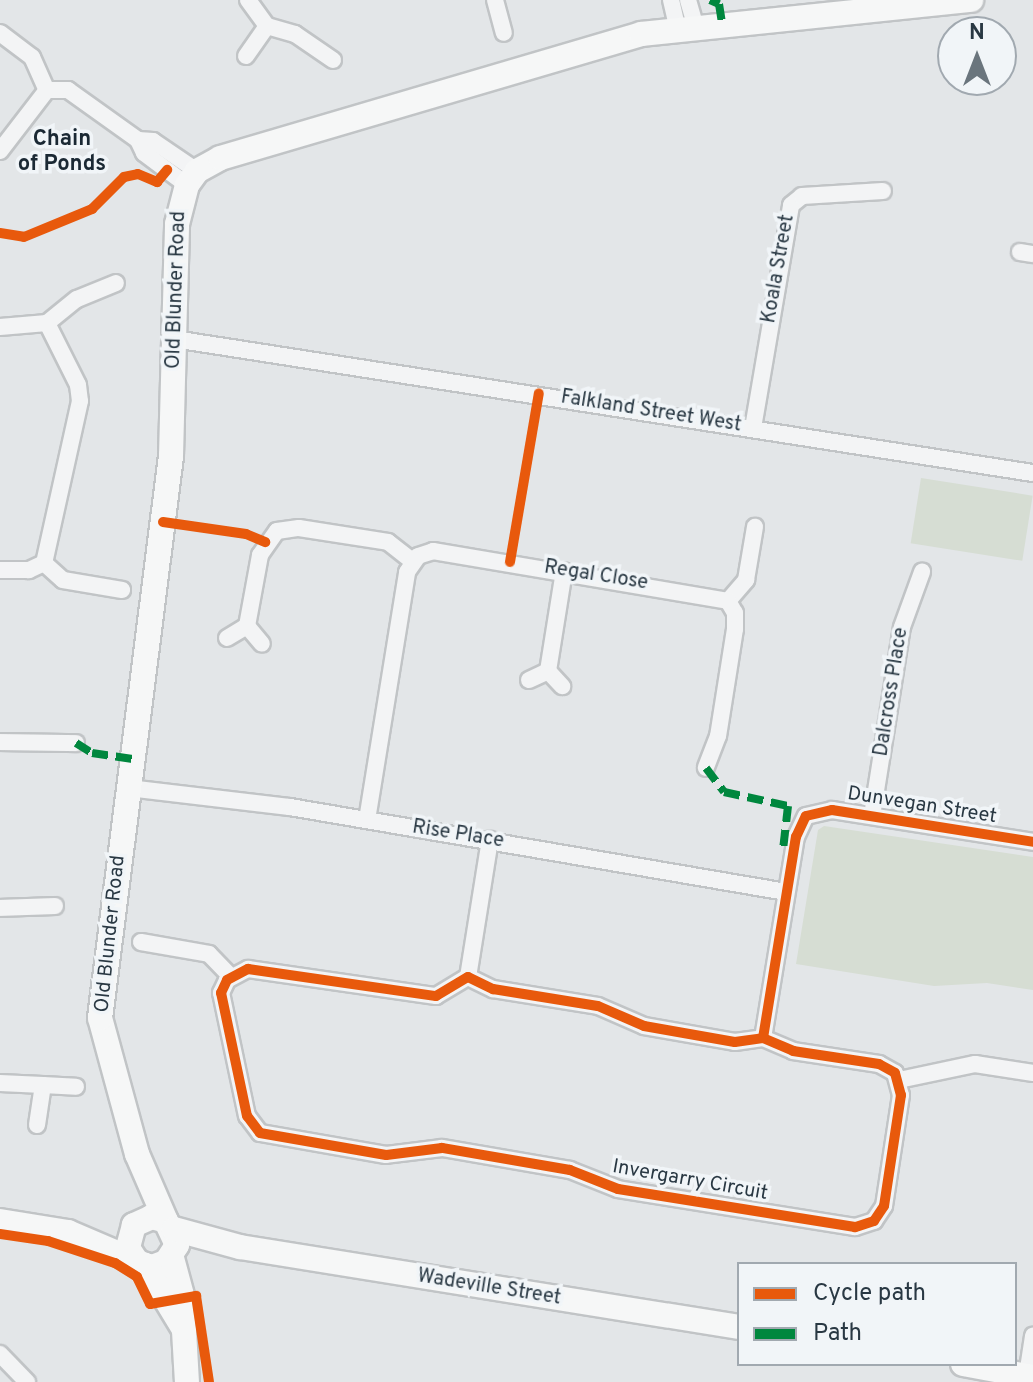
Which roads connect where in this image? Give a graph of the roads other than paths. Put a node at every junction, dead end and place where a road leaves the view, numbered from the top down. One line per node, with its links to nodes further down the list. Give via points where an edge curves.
1 (248, 0): 6 (street)
2 (495, 0): 9 (street)
3 (671, 0): 7 (street)
4 (688, 0): 7 (street)
5 (971, 0): 7 (main road)
6 (267, 26): 10 (street); 11 (street, via 295,34)
7 (686, 26): 14 (main road, via 594,45 220,158)
8 (0, 33): 12 (street, via 32,57)
9 (504, 33)
10 (246, 56)
11 (333, 60)
12 (47, 90): 13 (street); 14 (street, via 68,90 138,140 153,141)
13 (0, 151)
14 (192, 178): 19 (main road, Old Blunder Road, via 177,224)
15 (883, 191): 20 (street, Koala Street, via 802,196 791,205)
16 (116, 283): 17 (street, via 77,299)
17 (47, 323): 18 (street); 24 (street, via 78,385 80,401)
18 (0, 327)
19 (174, 339): 20 (street, Falkland Street West); 39 (main road, Old Blunder Road, via 171,456)
20 (753, 428): 21 (street, Falkland Street West)
21 (1033, 473)
22 (755, 527): 29 (street, via 746,580)
23 (412, 561): 26 (street, Regal Close, via 433,551); 30 (street, via 388,542 299,528 277,531 260,555); 41 (street)
24 (44, 563): 25 (street); 28 (street, via 63,580)
25 (0, 570)
26 (564, 571): 29 (street, Regal Close); 33 (street)
27 (922, 572): 40 (street, Dalcross Place, via 902,627)
28 (122, 590)
29 (728, 601): 38 (street, via 735,629 718,736)
30 (247, 626): 31 (street); 32 (street)
31 (227, 638)
32 (262, 644)
33 (548, 671): 34 (street); 35 (street)
34 (529, 680)
35 (562, 686)
36 (0, 742): 37 (street)
37 (76, 743)
38 (706, 768)
39 (128, 788): 41 (street, Rise Place); 57 (main road, Old Blunder Road, via 100,1018)
40 (872, 816): 43 (street, Dunvegan Street); 44 (street, Dunvegan Street, via 832,810 806,816 796,837)
41 (367, 820): 42 (street, Rise Place)
42 (490, 840): 44 (street, Rise Place); 49 (street)
43 (1033, 842)
44 (786, 892): 50 (street)
45 (55, 906): 46 (street)
46 (0, 908)
47 (141, 942): 48 (street, via 209,954)
48 (231, 977): 49 (street, via 260,969 436,996); 52 (street, Invergarry Circuit, via 223,987 221,1005 251,1125 268,1136 386,1155 442,1148 570,1170 618,1189 855,1227 874,1221 884,1206)
49 (468, 977): 50 (street, via 493,989 598,1006 644,1026 735,1042)
50 (763, 1038): 52 (street, via 793,1051 887,1067)
51 (1033, 1073): 52 (street, via 975,1064)
52 (899, 1080)
53 (0, 1083): 54 (street)
54 (43, 1085): 55 (street); 56 (street)
55 (76, 1087)
56 (37, 1125)
57 (137, 1154): 59 (main road, Old Blunder Road); 60 (main road, Old Blunder Road)
58 (0, 1221): 61 (main road)
59 (136, 1223): 60 (main road, via 152,1217); 61 (main road); 64 (main road, via 128,1248)
60 (170, 1225): 62 (main road, Wadeville Street); 63 (main road)
61 (68, 1232): 64 (main road)
62 (240, 1247): 63 (main road, Wadeville Street); 65 (main road, Wadeville Street)
63 (173, 1256): 64 (main road, via 160,1265); 66 (main road)
64 (141, 1264): 66 (main road)
65 (737, 1327)
66 (184, 1330): 72 (main road)
67 (1033, 1336): 70 (street)
68 (0, 1354): 71 (street)
69 (972, 1366): 70 (main road)
70 (1029, 1378)
71 (27, 1382)
72 (187, 1382)

